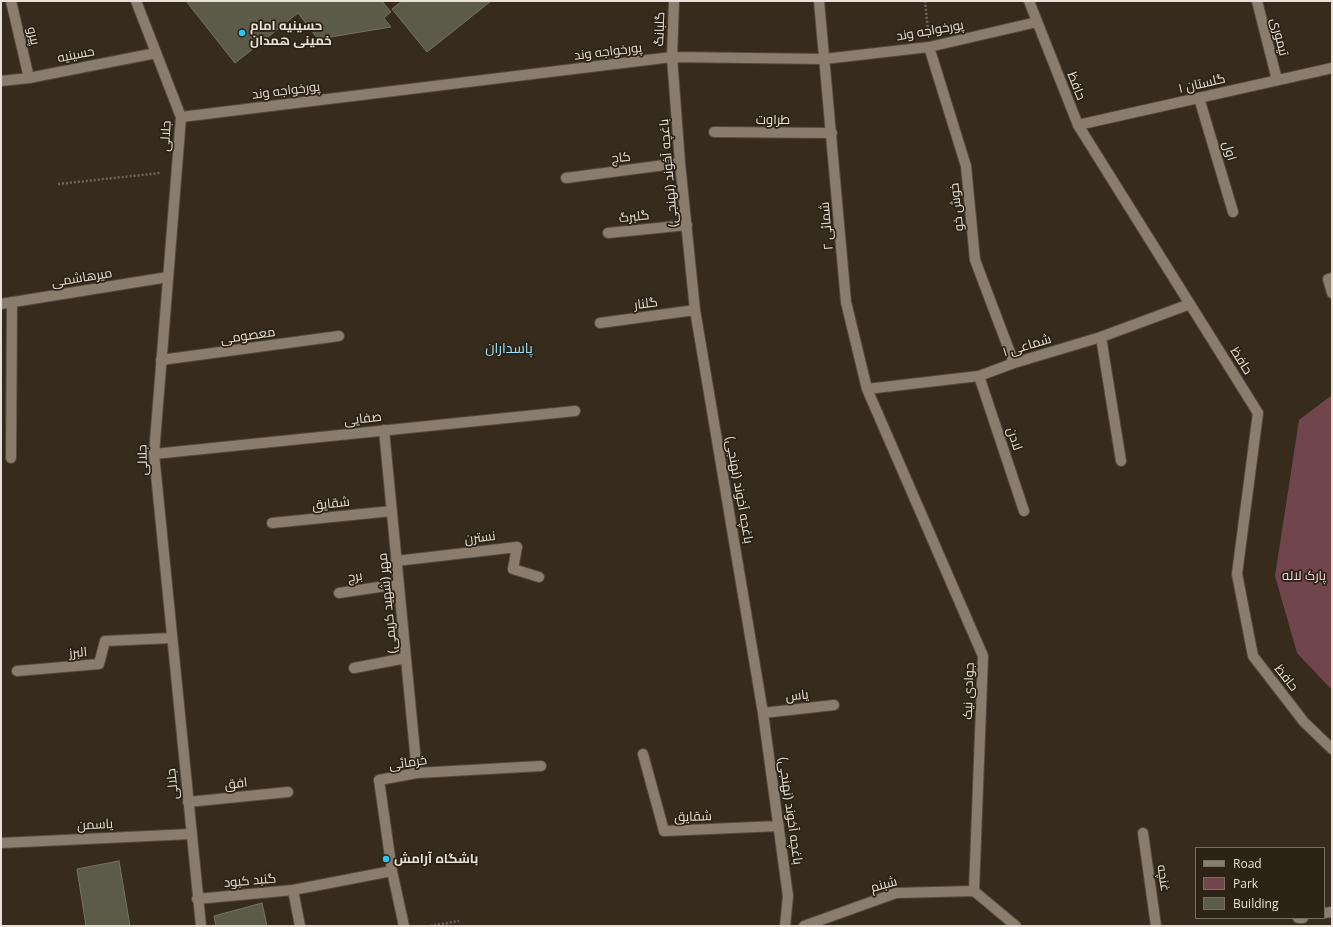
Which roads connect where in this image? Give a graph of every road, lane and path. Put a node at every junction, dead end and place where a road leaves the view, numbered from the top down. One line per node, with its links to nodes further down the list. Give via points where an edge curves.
1 (11, 1): 14 (street, پیرو)
2 (136, 1): 10 (street, جلالی)
3 (674, 1): 11 (street, گلبانگ)
4 (819, 1): 12 (street, شمائی ۲)
5 (925, 1): 9 (path)
6 (1029, 1): 8 (street, حافظ)
7 (1257, 1): 15 (street, تیموری)
8 (1037, 22): 9 (street, پورخواجه وند); 19 (street, حافظ)
9 (929, 47): 12 (street, پورخواجه وند); 40 (street, خوش خو, via 966,166 975,260)
10 (156, 53): 14 (street, حسینیه); 18 (street, جلالی)
11 (672, 58): 12 (street, پورخواجه وند); 18 (street, پورخواجه وند); 22 (street, باغچه آخوند (نهنجی))
12 (824, 59): 21 (street, شمائی ۲)
13 (1332, 68): 15 (street, گلستان ۱)
14 (29, 78): 16 (street, حسینیه)
15 (1277, 80): 17 (street, گلستان ۱)
16 (1, 81)
17 (1199, 98): 19 (street, گلستان ۱); 26 (street, اول)
18 (181, 117): 23 (street, جلالی)
19 (1078, 125): 34 (street, حافظ)
20 (714, 132): 21 (street, طراوت)
21 (832, 133): 42 (street, شمائی ۲, via 846,302)
22 (680, 163): 24 (street, کاج); 27 (street, باغچه آخوند (نهنجی))
23 (176, 172): 25 (path); 29 (street, جلالی)
24 (566, 178)
25 (58, 184)
26 (1233, 212)
27 (687, 224): 28 (street, گلبرگ); 35 (street, باغچه آخوند (نهنجی))
28 (608, 233)
29 (168, 278): 32 (street, میرهاشمی); 39 (street, جلالی)
30 (1332, 278): 31 (street, via 1328,279)
31 (1332, 293)
32 (12, 302): 33 (street, میرهاشمی); 46 (street)
33 (1, 304)
34 (1190, 304): 38 (street, شماعی ۱); 61 (street, حافظ, via 1258,413 1237,574 1253,656 1304,722)
35 (695, 310): 36 (street, گلنار); 60 (street, باغچه آخوند (نهنجی))
36 (600, 323)
37 (339, 336): 39 (street, معصومی)
38 (1101, 337): 40 (street, شماعی ۱); 47 (street)
39 (161, 360): 45 (street, جلالی)
40 (1014, 363): 41 (street, شماعی ۱)
41 (979, 376): 42 (street, شماعی ۱); 49 (street, لادن)
42 (867, 388): 73 (street, جوادی نیک, via 983,656)
43 (575, 410): 44 (street, صفایی)
44 (384, 430): 45 (street, صفایی); 48 (street, مهر (شهید کریمی))
45 (154, 454): 55 (street, جلالی)
46 (11, 458)
47 (1121, 461)
48 (392, 511): 50 (street, شقایق); 51 (street, مهر (شهید کریمی))
49 (1024, 511)
50 (272, 523)
51 (396, 561): 52 (street, نسترن, via 516,547 513,568); 53 (street, مهر (شهید کریمی))
52 (539, 577)
53 (399, 584): 54 (street, برج); 56 (street, مهر (شهید کریمی))
54 (339, 593)
55 (172, 638): 58 (street, البرز, via 105,641 99,664); 66 (street, جلالی)
56 (406, 658): 57 (street); 64 (street, مهر (شهید کریمی))
57 (354, 668)
58 (17, 671)
59 (834, 705): 60 (street, یاس)
60 (764, 713): 67 (street, باغچه آخوند (نهنجی))
61 (1332, 748)
62 (644, 754): 67 (street, شقایق, via 664,831)
63 (540, 766): 64 (street, خرمائی)
64 (417, 773): 71 (street, خرمائی, via 379,780)
65 (288, 792): 66 (street, افق)
66 (188, 802): 69 (street, جلالی)
67 (778, 826): 80 (street, باغچه آخوند (نهنجی), via 788,896)
68 (1143, 833): 83 (street, غنچه)
69 (191, 834): 70 (street, یاسمن); 74 (street, جلالی)
70 (1, 843)
71 (392, 871): 72 (street); 78 (street, خرمائی)
72 (293, 890): 74 (street, گنبد کبود); 77 (street, گنبد کبود)
73 (974, 891): 81 (street, شبنم, via 896,893); 82 (street)
74 (197, 899): 76 (street, جلالی)
75 (459, 922): 79 (path)
76 (201, 926)
77 (300, 926)
78 (404, 926)
79 (430, 926)
80 (785, 926)
81 (804, 926)
82 (1016, 926)
83 (1156, 926)

